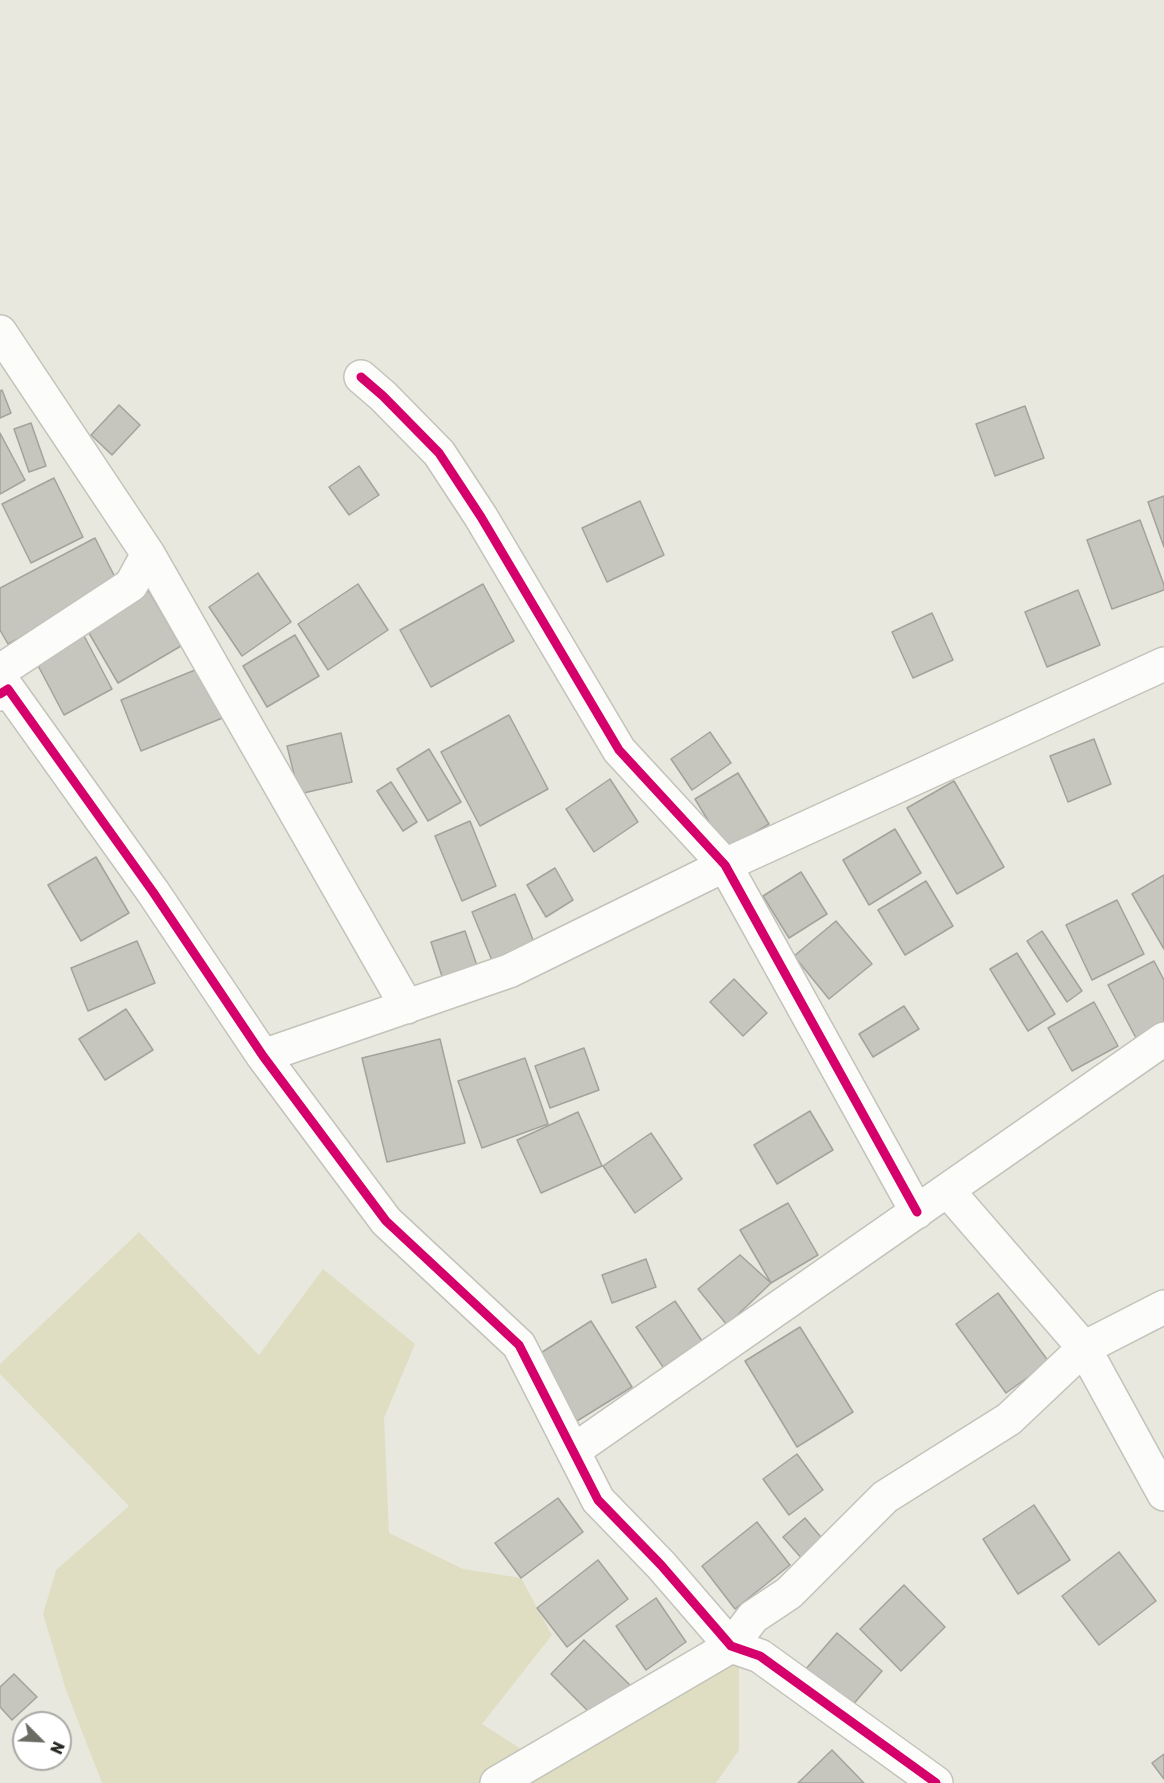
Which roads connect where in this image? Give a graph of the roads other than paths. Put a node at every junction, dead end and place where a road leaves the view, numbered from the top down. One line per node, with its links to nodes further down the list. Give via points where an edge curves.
1 (0, 332): 3 (street)
2 (361, 377): 6 (street, via 439,453 619,750)
3 (148, 554): 5 (street, via 131,585); 7 (street)
4 (1164, 664): 6 (street)
5 (2, 682): 9 (street, via 153,892)
6 (725, 865): 7 (street, via 509,971); 11 (street)
7 (407, 1007): 9 (street)
8 (1164, 1039): 10 (street)
9 (263, 1056): 14 (street, via 386,1221 519,1345)
10 (948, 1191): 11 (street); 13 (street)
11 (917, 1212): 14 (street)
12 (1164, 1307): 13 (street)
13 (1084, 1348): 15 (street); 16 (street, via 1009,1419 885,1497 789,1593 753,1617)
14 (573, 1451): 16 (street, via 598,1500)
15 (1164, 1494)
16 (731, 1646): 17 (street); 18 (street, via 760,1656)
17 (497, 1783)
18 (936, 1783)

